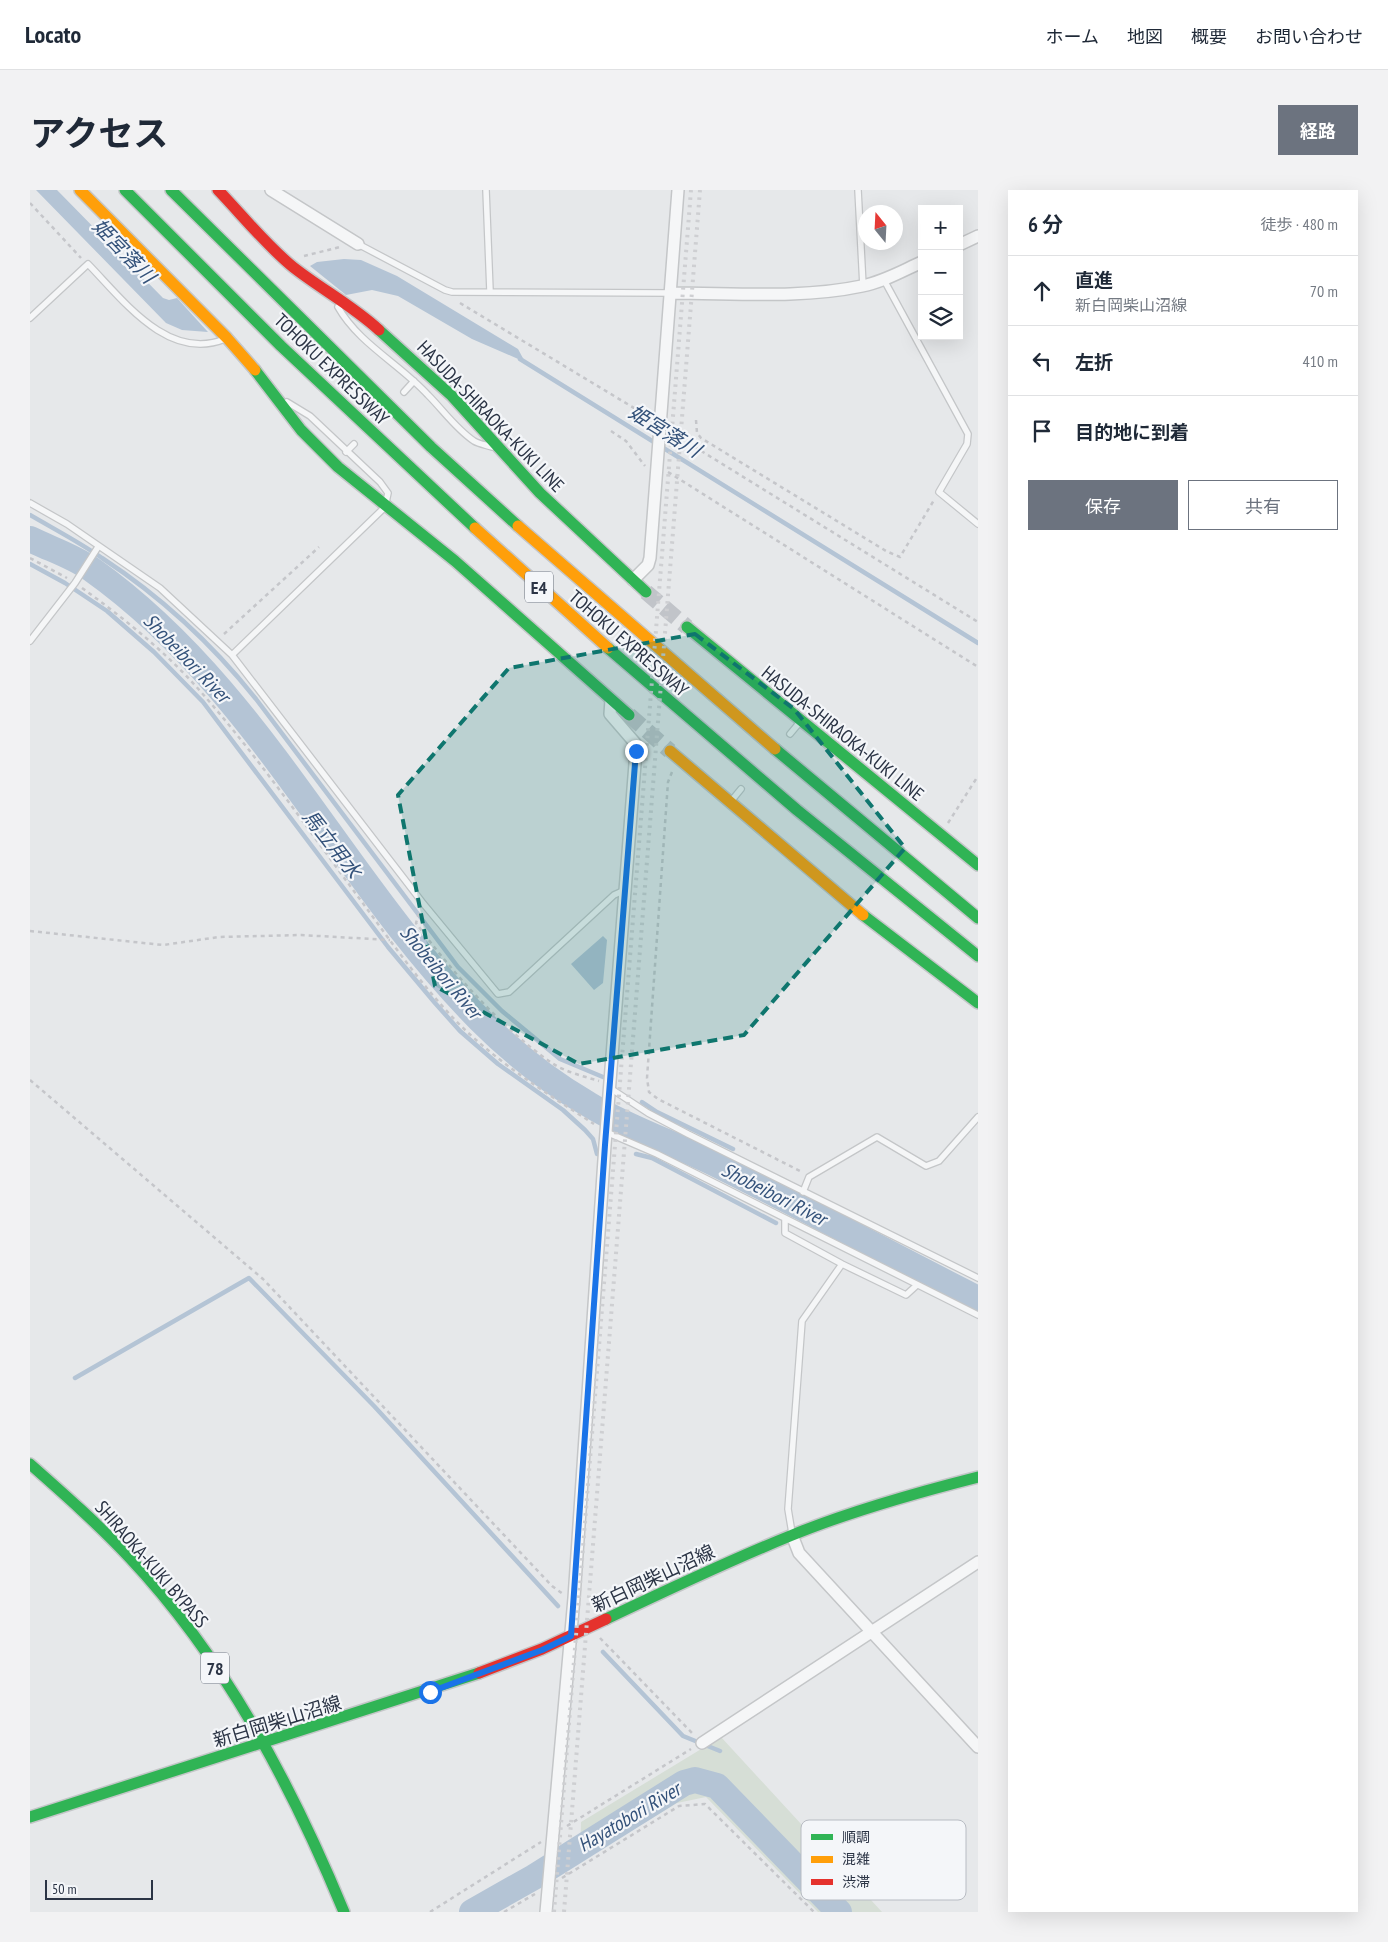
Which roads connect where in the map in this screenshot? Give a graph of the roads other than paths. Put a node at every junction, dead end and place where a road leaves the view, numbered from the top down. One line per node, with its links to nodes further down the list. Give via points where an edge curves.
1 (80, 190): 19 (main road)
2 (125, 190): 45 (main road, TOHOKU EXPRESSWAY / E4, via 458,514 609,650 773,791)
3 (171, 190): 44 (main road, TOHOKU EXPRESSWAY / E4, via 431,447 524,532 828,795)
4 (218, 190): 17 (main road, HASUDA-SHIRAOKA-KUKI LINE, via 291,264)
5 (271, 190): 11 (street)
6 (486, 190): 15 (lane)
7 (678, 190): 16 (street)
8 (858, 190): 14 (lane)
9 (978, 236): 10 (street)
10 (963, 243)
11 (358, 244): 15 (lane, via 445,290)
12 (918, 264): 13 (street)
13 (884, 280): 14 (street); 28 (lane, via 968,434 967,444 939,492)
14 (863, 286): 16 (street, via 779,293)
15 (490, 291): 16 (lane)
16 (672, 293): 30 (street, via 650,558 648,565)
17 (333, 297): 20 (lane, via 344,317 358,332); 24 (main road, HASUDA-SHIRAOKA-KUKI LINE, via 364,316 422,368)
18 (30, 318): 19 (lane, via 88,264 130,307 170,338 205,343)
19 (228, 338): 22 (main road)
20 (414, 382): 21 (lane); 24 (lane, via 438,409 475,441)
21 (404, 392)
22 (276, 397): 25 (lane, via 310,416); 27 (main road, via 300,430)
23 (354, 444): 25 (lane)
24 (499, 449): 30 (main road, HASUDA-SHIRAOKA-KUKI LINE, via 540,493)
25 (346, 452): 27 (lane, via 367,468 386,489 389,497)
26 (30, 503): 29 (lane)
27 (385, 507): 34 (lane); 35 (main road, via 455,561)
28 (978, 524)
29 (98, 547): 33 (lane, via 77,580); 34 (lane, via 160,588)
30 (633, 580): 31 (main road, HASUDA-SHIRAOKA-KUKI LINE)
31 (646, 592)
32 (687, 627): 37 (main road, HASUDA-SHIRAOKA-KUKI LINE)
33 (30, 640)
34 (232, 655): 43 (lane, via 422,902 498,994 509,992 614,895)
35 (611, 700): 36 (main road); 43 (street, via 610,714 635,743 636,751)
36 (629, 715)
37 (800, 721): 38 (lane); 42 (main road, HASUDA-SHIRAOKA-KUKI LINE)
38 (790, 734)
39 (670, 751): 41 (main road)
40 (741, 790): 41 (lane)
41 (730, 802): 46 (main road, via 862,914)
42 (978, 865)
43 (626, 890): 47 (street)
44 (978, 918)
45 (978, 956)
46 (978, 1003)
47 (609, 1092): 49 (street); 50 (lane)
48 (978, 1117): 50 (lane, via 939,1161 926,1166 877,1137 809,1177)
49 (606, 1128): 51 (lane); 61 (street)
50 (803, 1192): 53 (lane)
51 (785, 1220): 52 (lane, via 785,1233); 54 (lane)
52 (842, 1264): 54 (lane, via 906,1295); 58 (lane, via 802,1321 788,1509)
53 (978, 1278)
54 (917, 1286): 55 (lane)
55 (978, 1315)
56 (30, 1464): 63 (main road, SHIRAOKA-KUKI BYPASS / 78, via 102,1529 160,1594 197,1641)
57 (978, 1477): 58 (main road, 新白岡柴山沼線, via 926,1490)
58 (792, 1535): 60 (street, via 799,1553); 61 (main road, 新白岡柴山沼線)
59 (978, 1562): 60 (street)
60 (873, 1631): 62 (street); 64 (street)
61 (571, 1636): 63 (main road, 新白岡柴山沼線, via 438,1689); 67 (street)
62 (702, 1742)
63 (265, 1743): 65 (main road, 新白岡柴山沼線); 66 (main road, SHIRAOKA-KUKI BYPASS / 78, via 314,1841)
64 (978, 1747)
65 (30, 1817)
66 (344, 1912)
67 (546, 1912)

